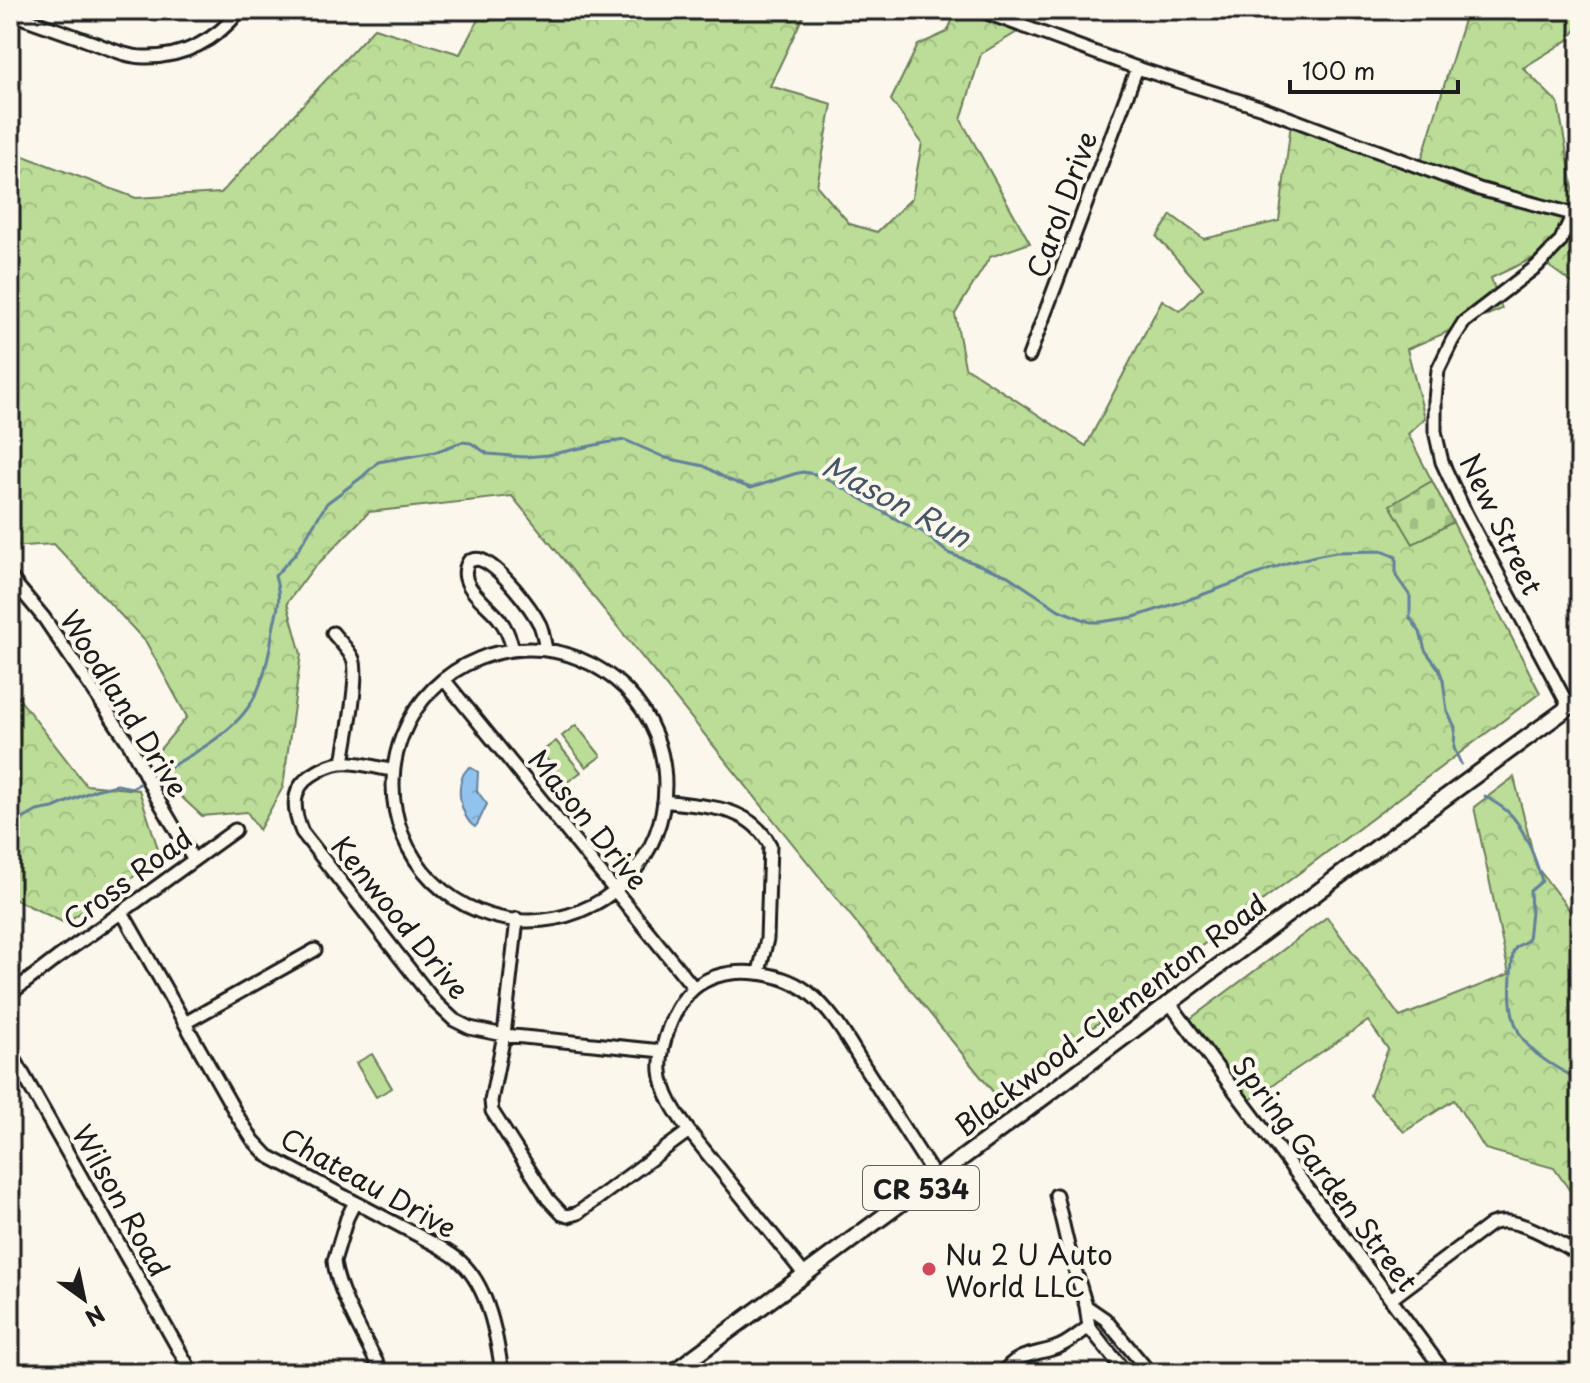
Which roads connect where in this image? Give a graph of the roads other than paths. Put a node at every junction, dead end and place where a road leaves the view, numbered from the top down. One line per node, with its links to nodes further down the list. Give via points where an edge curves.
1 (240, 10): 3 (street, via 201,45 142,57)
2 (979, 10): 4 (street)
3 (10, 13)
4 (1137, 68): 5 (street, via 1479,189); 6 (street, Carol Drive)
5 (1576, 215): 12 (street, New Street, via 1537,266 1464,322 1438,370 1435,400 1442,462)
6 (1029, 356)
7 (10, 577): 17 (street, Woodland Drive, via 130,745)
8 (333, 633): 13 (street, via 355,662)
9 (513, 649): 10 (street); 10 (street, via 498,617 467,582 469,561 483,561 515,589 541,627); 11 (street, via 480,657)
10 (546, 649): 15 (street, via 594,666 627,690 646,714 666,773)
11 (446, 682): 14 (street, via 418,704 405,726); 18 (street, Mason Drive)
12 (1574, 703): 25 (main road, Blackwood-Clementon Road / CR 534)
13 (343, 763): 14 (street); 27 (street, Kenwood Drive, via 323,767 297,790 294,802 302,832 435,1002 470,1028)
14 (392, 770): 20 (street, via 399,828 436,886 468,907)
15 (665, 801): 18 (street, via 655,835); 22 (street, via 734,812 759,828 770,845 767,939)
16 (235, 830): 17 (street, Cross Road)
17 (193, 859): 19 (street, Cross Road)
18 (618, 892): 20 (street, via 557,918); 23 (street, Mason Drive)
19 (122, 912): 24 (street, Cross Road); 26 (street, Chateau Drive)
20 (517, 919): 27 (street)
21 (315, 950): 26 (street)
22 (759, 972): 23 (street, via 724,975); 31 (street, via 807,991 833,1018)
23 (694, 988): 29 (street, via 681,1003)
24 (10, 994)
25 (1169, 1002): 31 (main road, Blackwood-Clementon Road / CR 534); 36 (street, Spring Garden Street)
26 (185, 1023): 33 (street, Chateau Drive, via 238,1117 268,1156)
27 (504, 1035): 29 (street, Kenwood Drive); 30 (street, via 492,1111 562,1214 578,1213)
28 (10, 1051): 39 (street, Wilson Road)
29 (662, 1051): 30 (street, via 664,1089)
30 (689, 1131): 35 (street)
31 (935, 1177): 35 (main road, Blackwood-Clementon Road / CR 534)
32 (1056, 1195): 37 (street)
33 (355, 1202): 40 (street, via 335,1268); 41 (street, Chateau Drive, via 462,1263 478,1284 496,1330)
34 (1574, 1251): 36 (street, via 1529,1228 1499,1221)
35 (804, 1274): 42 (main road, Blackwood-Clementon Road / CR 534)
36 (1391, 1299): 46 (street, Spring Garden Street)
37 (1086, 1306): 38 (street); 45 (street, via 1105,1319)
38 (1089, 1327): 43 (street, via 1058,1348 1012,1362); 44 (street)
39 (192, 1373)
40 (382, 1373)
41 (502, 1373)
42 (672, 1373)
43 (1003, 1373)
44 (1126, 1373)
45 (1150, 1373)
46 (1445, 1373)

